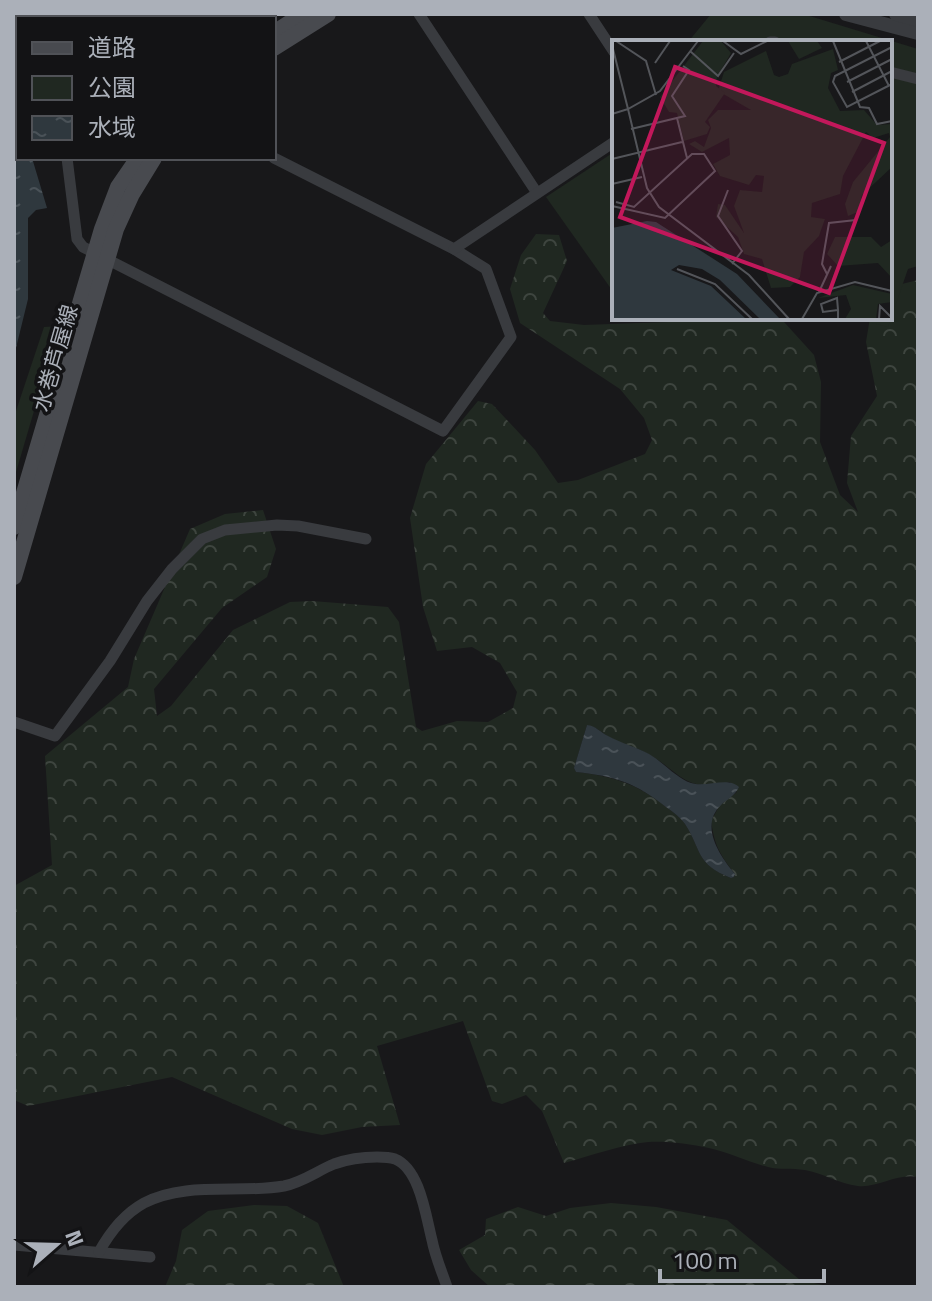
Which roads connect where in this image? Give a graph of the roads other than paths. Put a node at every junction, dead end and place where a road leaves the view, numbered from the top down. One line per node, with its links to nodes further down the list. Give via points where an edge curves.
1 (303, 14): 8 (main road)
2 (328, 14): 10 (main road)
3 (419, 14): 19 (street)
4 (589, 14): 11 (street)
5 (846, 14): 9 (street)
6 (896, 14): 7 (street)
7 (918, 20)
8 (276, 32)
9 (918, 33)
10 (276, 47)
11 (612, 49)
12 (892, 72): 13 (street)
13 (918, 79)
14 (612, 143): 19 (street)
15 (276, 159): 20 (street)
16 (67, 160): 21 (street, via 77,239)
17 (137, 160): 21 (main road, 水巻芦屋線, via 118,187)
18 (153, 160): 21 (main road, 水巻芦屋線)
19 (537, 193): 20 (street)
20 (454, 249): 21 (street, via 486,269 511,337 443,431)
21 (101, 255): 22 (main road, 水巻芦屋線); 24 (main road, 水巻芦屋線)
22 (14, 527)
23 (366, 539): 25 (street, via 277,525 225,530 202,539 147,601 55,736)
24 (15, 570)
25 (14, 722)
26 (14, 1245): 27 (street)
27 (99, 1252): 28 (street); 29 (street, via 110,1232 146,1202 176,1193 284,1186 334,1164 384,1157 395,1159 414,1178)
28 (150, 1257)
29 (447, 1287)

